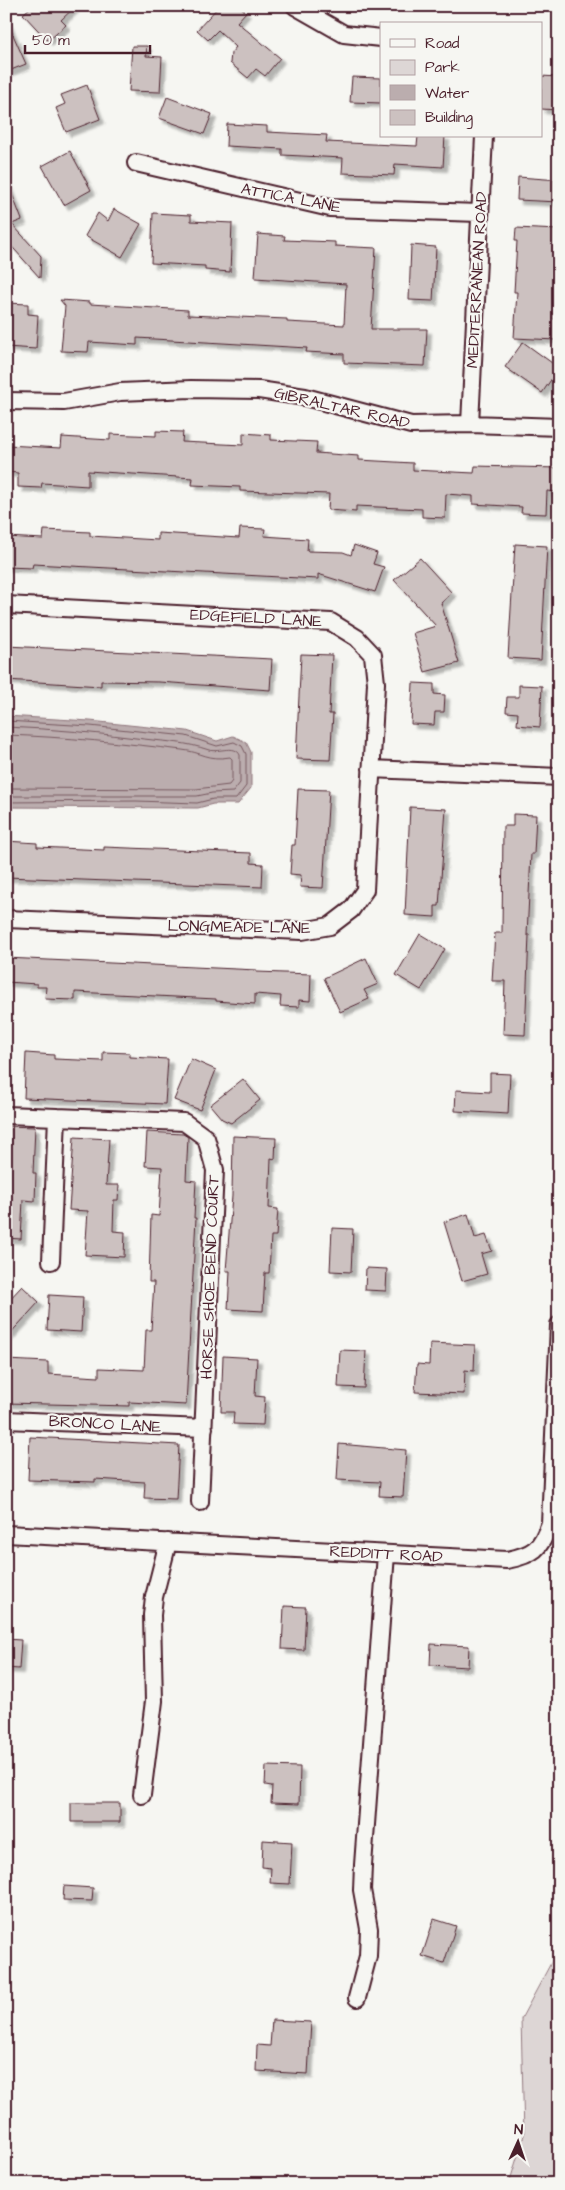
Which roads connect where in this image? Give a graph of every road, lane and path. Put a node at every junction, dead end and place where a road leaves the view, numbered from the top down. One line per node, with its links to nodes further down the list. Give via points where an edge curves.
1 (296, 7): 2 (street, via 344,34)
2 (380, 38)
3 (484, 138): 5 (street, MEDITERRANEAN ROAD)
4 (136, 164): 5 (street, ATTICA LANE, via 330,208)
5 (479, 213): 7 (street, MEDITERRANEAN ROAD)
6 (6, 401): 7 (street, GIBRALTAR ROAD, via 64,402 120,392 182,389 259,390 305,397 411,426)
7 (470, 424): 8 (street, GIBRALTAR ROAD)
8 (559, 427)
9 (6, 605): 10 (street, EDGEFIELD LANE, via 330,622 357,638 373,655 376,683)
10 (371, 769): 11 (street); 12 (street, LONGMEADE LANE, via 365,890 351,910 330,926 302,931)
11 (559, 777)
12 (6, 919)
13 (6, 1115): 14 (street, HORSE SHOE BEND COURT)
14 (57, 1118): 15 (street); 18 (street, HORSE SHOE BEND COURT, via 184,1122 206,1138 214,1170)
15 (51, 1261)
16 (559, 1325): 22 (street, REDDITT ROAD, via 550,1523 535,1551 506,1560)
17 (6, 1420): 18 (street, BRONCO LANE)
18 (204, 1428): 19 (street, HORSE SHOE BEND COURT)
19 (200, 1502)
20 (6, 1534): 21 (street, REDDITT ROAD)
21 (168, 1542): 22 (street, REDDITT ROAD); 23 (street, via 152,1615 153,1712)
22 (386, 1554): 24 (street, via 363,1866 368,1956)
23 (142, 1795)
24 (357, 1998)

